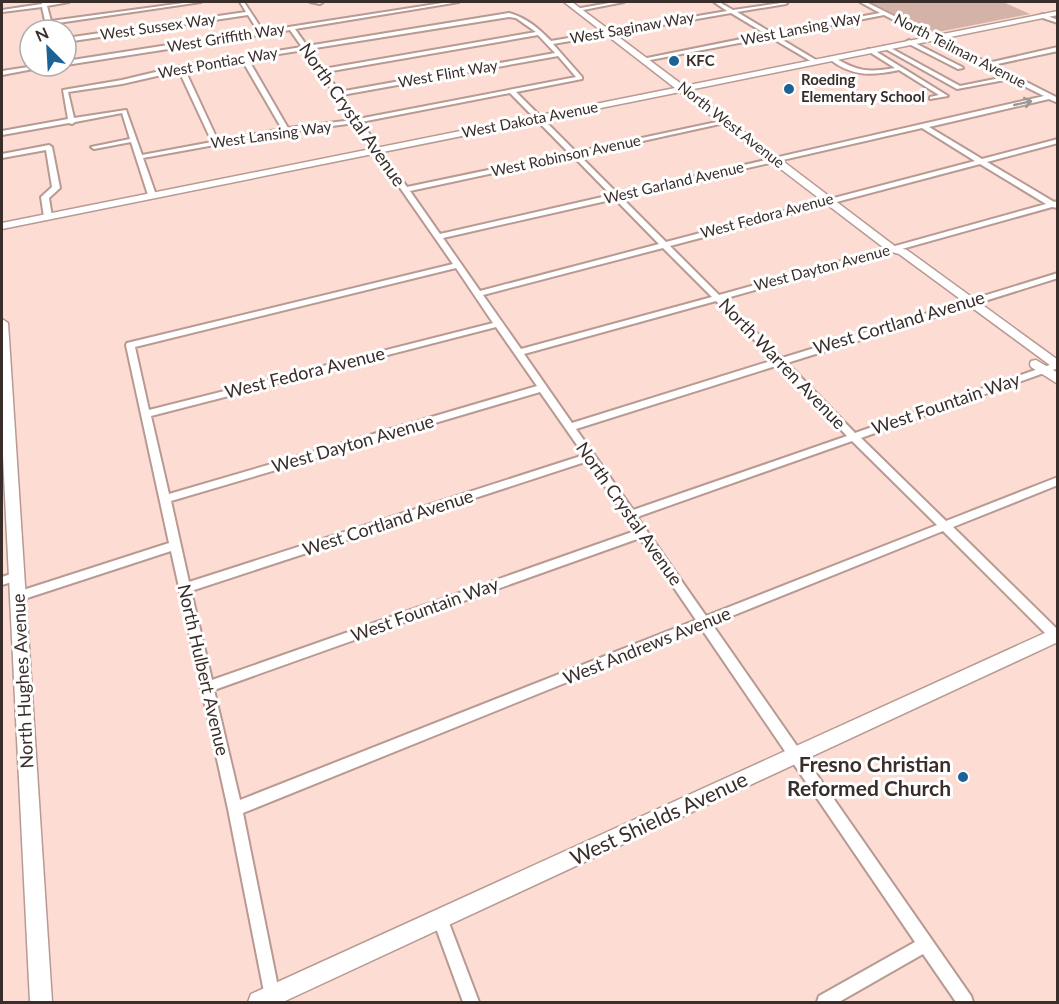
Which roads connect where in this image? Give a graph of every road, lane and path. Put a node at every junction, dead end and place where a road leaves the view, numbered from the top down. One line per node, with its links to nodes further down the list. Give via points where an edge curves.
1 (66, 2): 10 (street)
2 (198, 2): 21 (street)
3 (242, 2): 15 (street)
4 (456, 2): 11 (street, West Griffith Way)
5 (568, 2): 12 (street, North West Avenue)
6 (621, 2): 12 (street)
7 (716, 2): 14 (street)
8 (786, 2): 14 (street, West Saginaw Way)
9 (863, 2): 17 (street, North Teilman Avenue)
10 (44, 3): 13 (street); 20 (street)
11 (426, 6): 16 (street); 25 (street, West Griffith Way)
12 (578, 9): 27 (street, North West Avenue)
13 (2, 11)
14 (732, 11): 27 (street, West Saginaw Way); 29 (street)
15 (250, 13): 26 (street); 30 (street, West Sussex Way)
16 (432, 13)
17 (886, 13): 29 (street, West Lansing Way); 31 (street, North Teilman Avenue)
18 (1058, 13): 19 (street, West Dakota Avenue)
19 (1042, 16): 23 (street); 31 (street, West Dakota Avenue)
20 (47, 18)
21 (78, 19)
22 (438, 19): 24 (street)
23 (1058, 22)
24 (444, 25): 28 (street, West Pontiac Way, via 514,15); 35 (street, West Pontiac Way)
25 (291, 27): 26 (street, West Griffith Way); 35 (street, North Crystal Avenue)
26 (261, 32): 42 (street, West Griffith Way)
27 (609, 32): 33 (street, West Saginaw Way); 41 (street, North West Avenue)
28 (539, 33): 33 (street); 49 (street)
29 (770, 35): 41 (street, West Lansing Way); 43 (street)
30 (78, 38)
31 (933, 38): 32 (street, West Dakota Avenue); 44 (street, North Teilman Avenue)
32 (909, 42): 34 (street, West Dakota Avenue); 46 (street)
33 (550, 43): 38 (street)
34 (885, 47): 37 (street, West Dakota Avenue); 51 (street, via 959,88)
35 (306, 48): 39 (street, West Pontiac Way); 49 (street, North Crystal Avenue)
36 (1058, 49): 44 (street)
37 (870, 50): 40 (street, West Dakota Avenue); 47 (street)
38 (558, 54): 53 (street, West Lansing Way, via 580,78); 55 (street, West Flint Way)
39 (244, 58): 45 (street, West Pontiac Way); 64 (street)
40 (831, 58): 43 (street, West Dakota Avenue); 47 (street, via 860,74)
41 (645, 59): 52 (street, North West Avenue)
42 (78, 61)
43 (814, 62): 52 (street, West Dakota Avenue)
44 (987, 65): 51 (street, North Teilman Avenue)
45 (181, 68): 60 (street, West Pontiac Way, via 65,91); 68 (street)
46 (960, 68)
47 (898, 69): 57 (street, via 945,96)
48 (18, 70): 50 (street)
49 (323, 71): 55 (street, North Crystal Avenue)
50 (2, 73)
51 (1012, 77): 56 (street, North Teilman Avenue)
52 (682, 88): 59 (street, West Dakota Avenue); 62 (street, North West Avenue)
53 (511, 91): 59 (street, North Warren Avenue); 61 (street, West Lansing Way)
54 (1058, 93): 56 (street, West Garland Avenue)
55 (337, 94): 61 (street, North Crystal Avenue)
56 (1049, 96): 58 (street, North Teilman Avenue); 63 (street, West Garland Avenue, one-way to 56)
57 (932, 98)
58 (1058, 101)
59 (539, 118): 70 (street, West Dakota Avenue); 71 (street, North Warren Avenue)
60 (72, 122): 65 (street); 66 (street, via 123,111)
61 (357, 122): 64 (street, West Lansing Way); 70 (street, North Crystal Avenue)
62 (726, 122): 71 (street, West Robinson Avenue); 74 (street, North West Avenue)
63 (923, 126): 74 (street, West Garland Avenue); 75 (street)
64 (286, 130): 68 (street, West Lansing Way)
65 (2, 133)
66 (133, 140): 69 (street); 73 (street)
67 (1058, 141): 75 (street, West Fedora Avenue)
68 (215, 142): 73 (street, West Lansing Way)
69 (94, 147)
70 (378, 150): 76 (street, North Crystal Avenue); 77 (street, West Dakota Avenue)
71 (576, 155): 76 (street, West Robinson Avenue); 78 (street, North Warren Avenue)
72 (2, 156): 81 (street, via 49,147 56,188 45,197)
73 (140, 157): 77 (street)
74 (775, 159): 78 (street, West Garland Avenue); 79 (street, North West Avenue)
75 (981, 161): 79 (street, West Fedora Avenue); 80 (street)
76 (405, 190): 83 (street, North Crystal Avenue)
77 (152, 195): 81 (street, West Dakota Avenue)
78 (615, 196): 83 (street, West Garland Avenue); 84 (street, North Warren Avenue)
79 (829, 200): 84 (street, West Fedora Avenue); 85 (street, North West Avenue)
80 (1056, 205): 85 (street, West Dayton Avenue)
81 (48, 217): 82 (street, West Dakota Avenue)
82 (2, 226)
83 (438, 237): 86 (street, North Crystal Avenue)
84 (662, 244): 88 (street, West Fedora Avenue); 89 (street, North Warren Avenue)
85 (892, 249): 89 (street, West Dayton Avenue); 90 (street, North West Avenue, via 892,254)
86 (457, 265): 88 (street, North Crystal Avenue); 99 (street, North Hulbert Avenue, via 130,345)
87 (1058, 275): 90 (street, West Cortland Avenue)
88 (478, 294): 92 (street, North Crystal Avenue)
89 (716, 297): 94 (street, West Dayton Avenue); 95 (street, North Warren Avenue)
90 (964, 303): 95 (street, West Cortland Avenue); 96 (street, North West Avenue)
91 (2, 323): 93 (street, North Hughes Avenue)
92 (499, 324): 94 (street, North Crystal Avenue); 99 (street, West Fedora Avenue)
93 (2, 341): 104 (street, North Hughes Avenue)
94 (518, 353): 98 (street, North Crystal Avenue)
95 (779, 360): 100 (street, West Cortland Avenue); 101 (street, North Warren Avenue)
96 (1054, 367): 97 (street, North West Avenue); 101 (street, West Fountain Way)
97 (1058, 380)
98 (542, 388): 100 (street, North Crystal Avenue); 105 (street, West Dayton Avenue)
99 (145, 414): 105 (street, North Hulbert Avenue)
100 (570, 427): 102 (street, North Crystal Avenue)
101 (853, 436): 106 (street, West Fountain Way); 107 (street, North Warren Avenue)
102 (590, 457): 106 (street, North Crystal Avenue); 111 (street, West Cortland Avenue)
103 (1058, 481): 107 (street, West Andrews Avenue)
104 (6, 498): 110 (street, North Hughes Avenue)
105 (164, 499): 109 (street, North Hulbert Avenue)
106 (631, 516): 108 (street, North Crystal Avenue)
107 (947, 527): 113 (street, West Andrews Avenue); 114 (street, North Warren Avenue)
108 (643, 532): 113 (street, North Crystal Avenue); 115 (street, West Fountain Way)
109 (174, 546): 111 (street, North Hulbert Avenue); 112 (street)
110 (9, 578): 112 (street, North Hughes Avenue)
111 (185, 588): 115 (street, North Hulbert Avenue)
112 (18, 596): 121 (street, North Hughes Avenue)
113 (705, 623): 116 (street, North Crystal Avenue); 117 (street, West Andrews Avenue)
114 (1056, 635): 116 (street, West Shields Avenue)
115 (208, 687): 117 (street, North Hulbert Avenue)
116 (794, 757): 118 (street, West Shields Avenue); 119 (street, North Crystal Avenue)
117 (235, 809): 120 (street, North Hulbert Avenue)
118 (441, 920): 120 (street, West Shields Avenue); 122 (street)
119 (924, 945): 123 (street); 124 (street, North Crystal Avenue)
120 (265, 1000)
121 (40, 1002)
122 (471, 1002)
123 (825, 1002)
124 (965, 1002)

